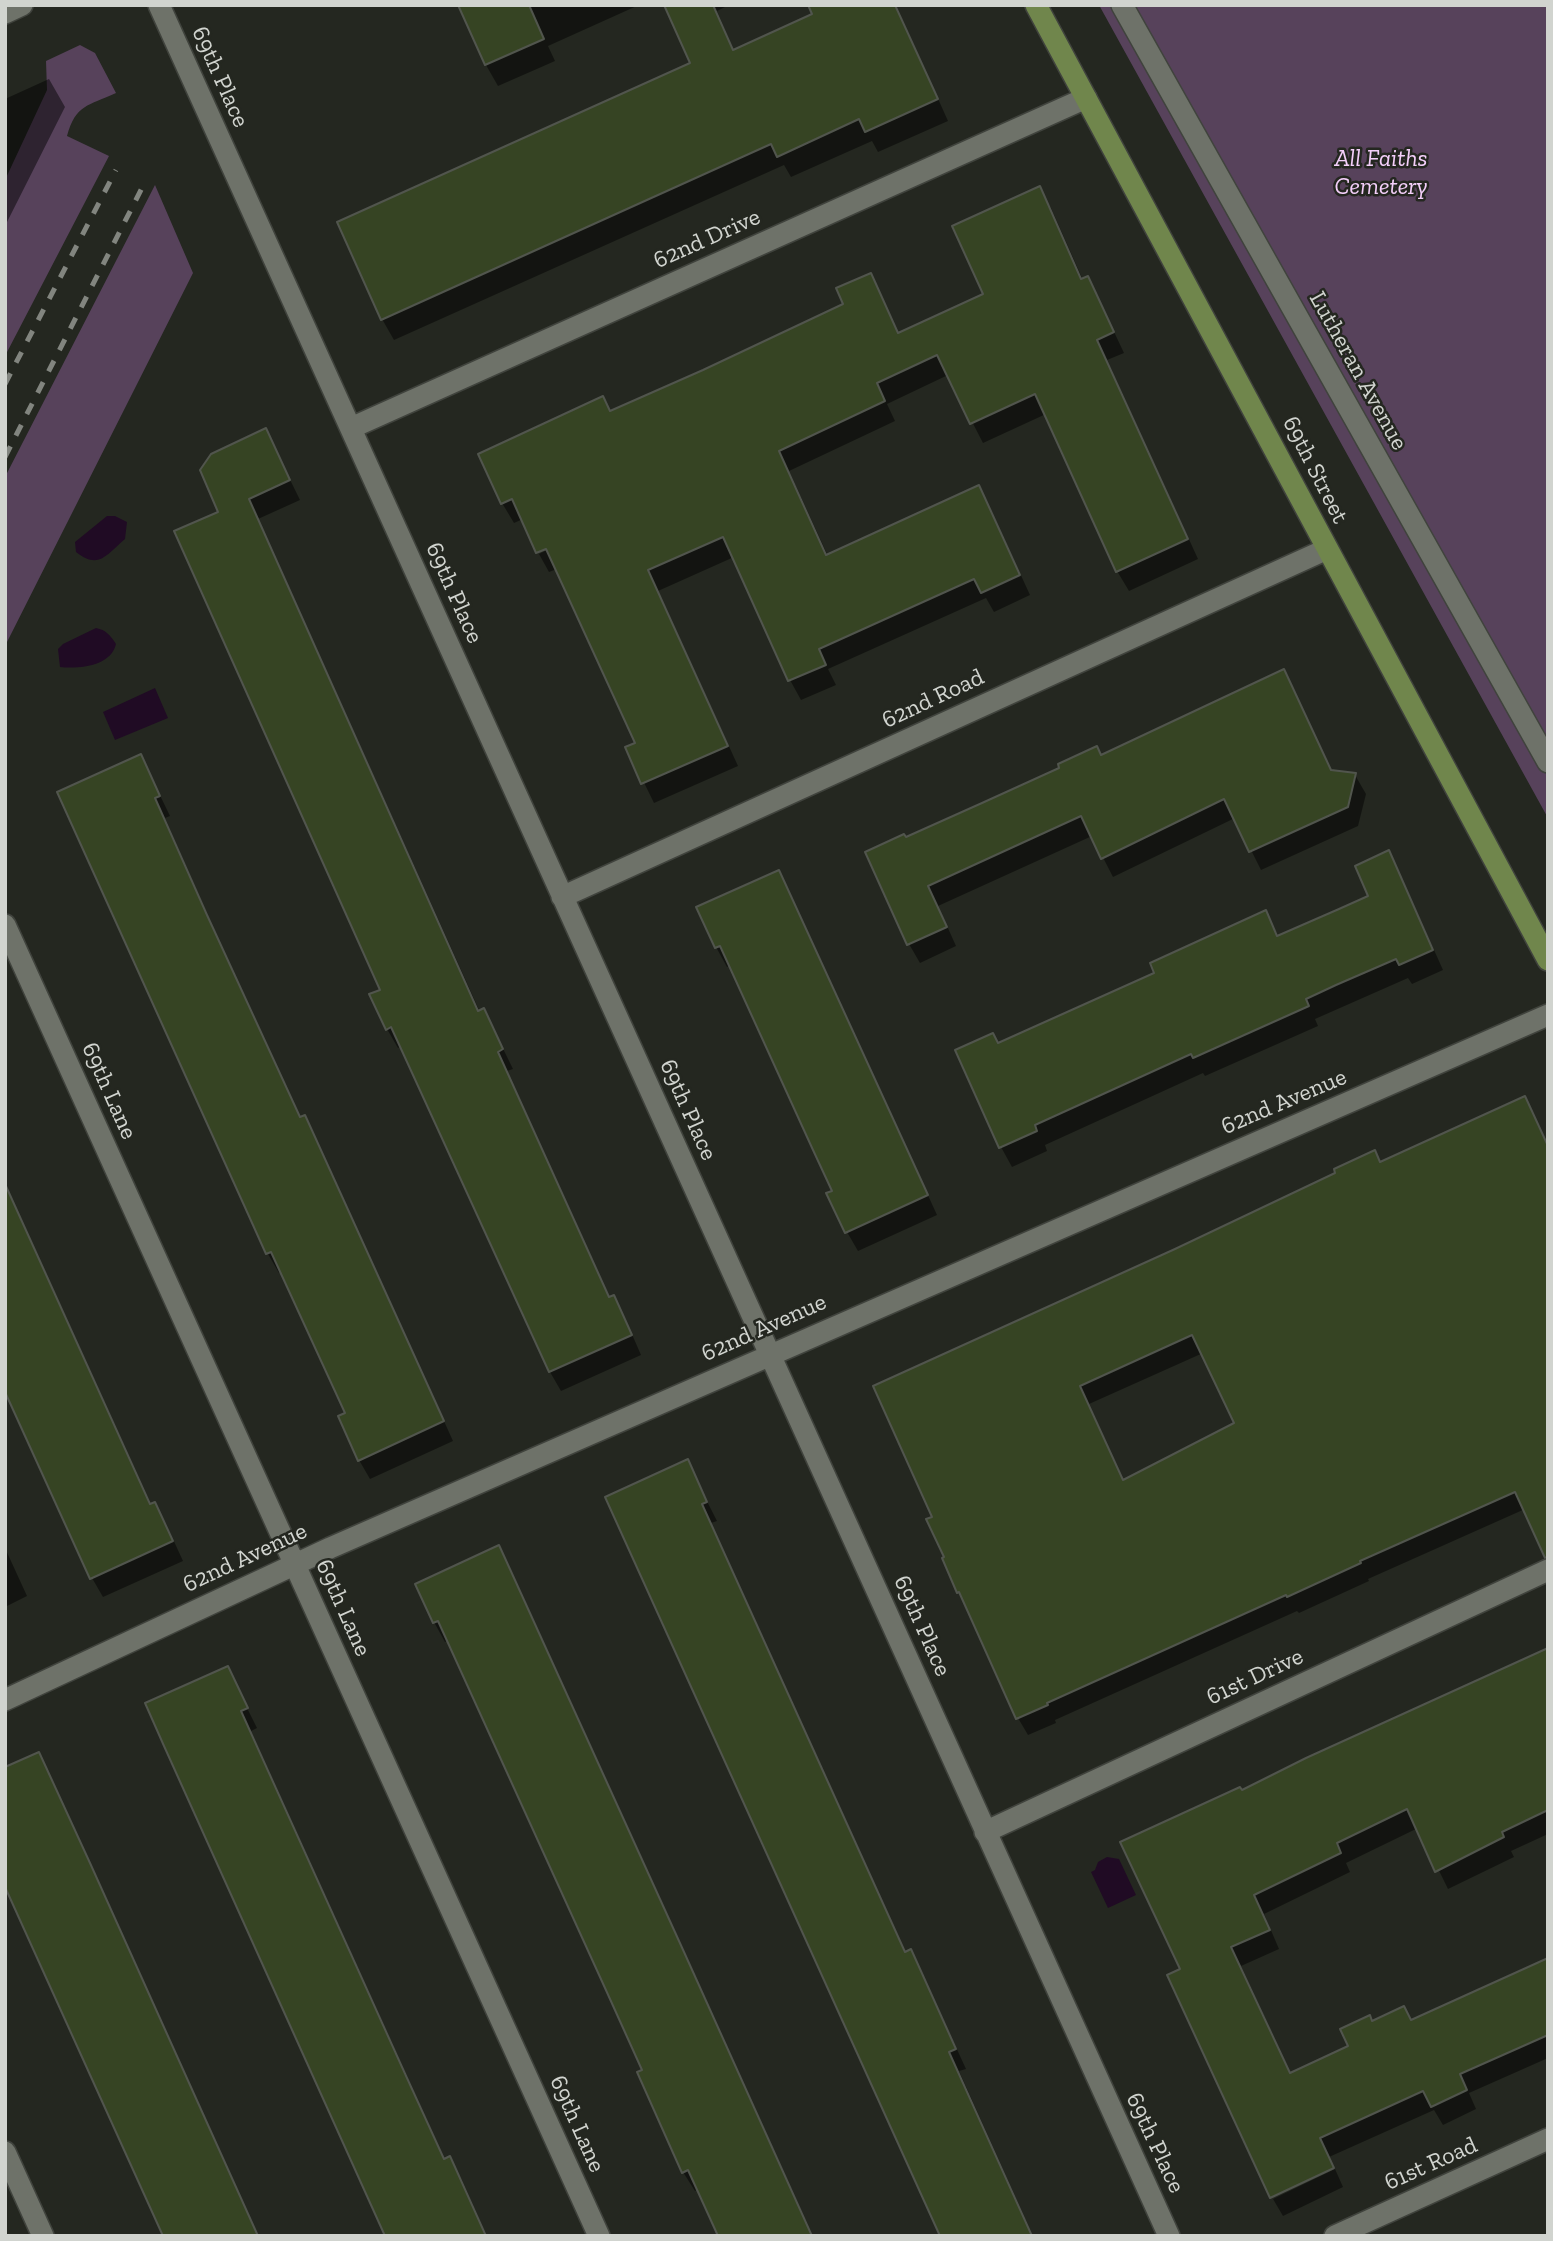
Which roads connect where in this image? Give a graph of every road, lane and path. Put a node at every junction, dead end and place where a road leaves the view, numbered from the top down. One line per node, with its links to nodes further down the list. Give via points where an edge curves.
1 (22, 5): 5 (street)
2 (159, 5): 7 (street, 69th Place)
3 (1035, 5): 6 (main road, 69th Street)
4 (1122, 5): 9 (street, Lutheran Avenue)
5 (5, 13)
6 (1086, 98): 7 (street, 62nd Drive); 8 (main road, 69th Street)
7 (351, 428): 10 (street, 69th Place)
8 (1327, 549): 10 (street, 62nd Road); 12 (main road, 69th Street)
9 (1548, 762)
10 (562, 897): 14 (street, 69th Place)
11 (5, 925): 15 (street, 69th Lane)
12 (1548, 960)
13 (1548, 1015): 14 (street, 62nd Avenue)
14 (770, 1355): 15 (street, 62nd Avenue); 18 (street, 69th Place)
15 (295, 1563): 17 (street, 62nd Avenue); 22 (street, 69th Lane)
16 (1548, 1570): 18 (street, 61st Drive)
17 (5, 1700)
18 (985, 1832): 23 (street, 69th Place)
19 (1548, 2139): 24 (street, 61st Road)
20 (5, 2152): 21 (street)
21 (43, 2236)
22 (599, 2236)
23 (1169, 2236)
24 (1335, 2236)

